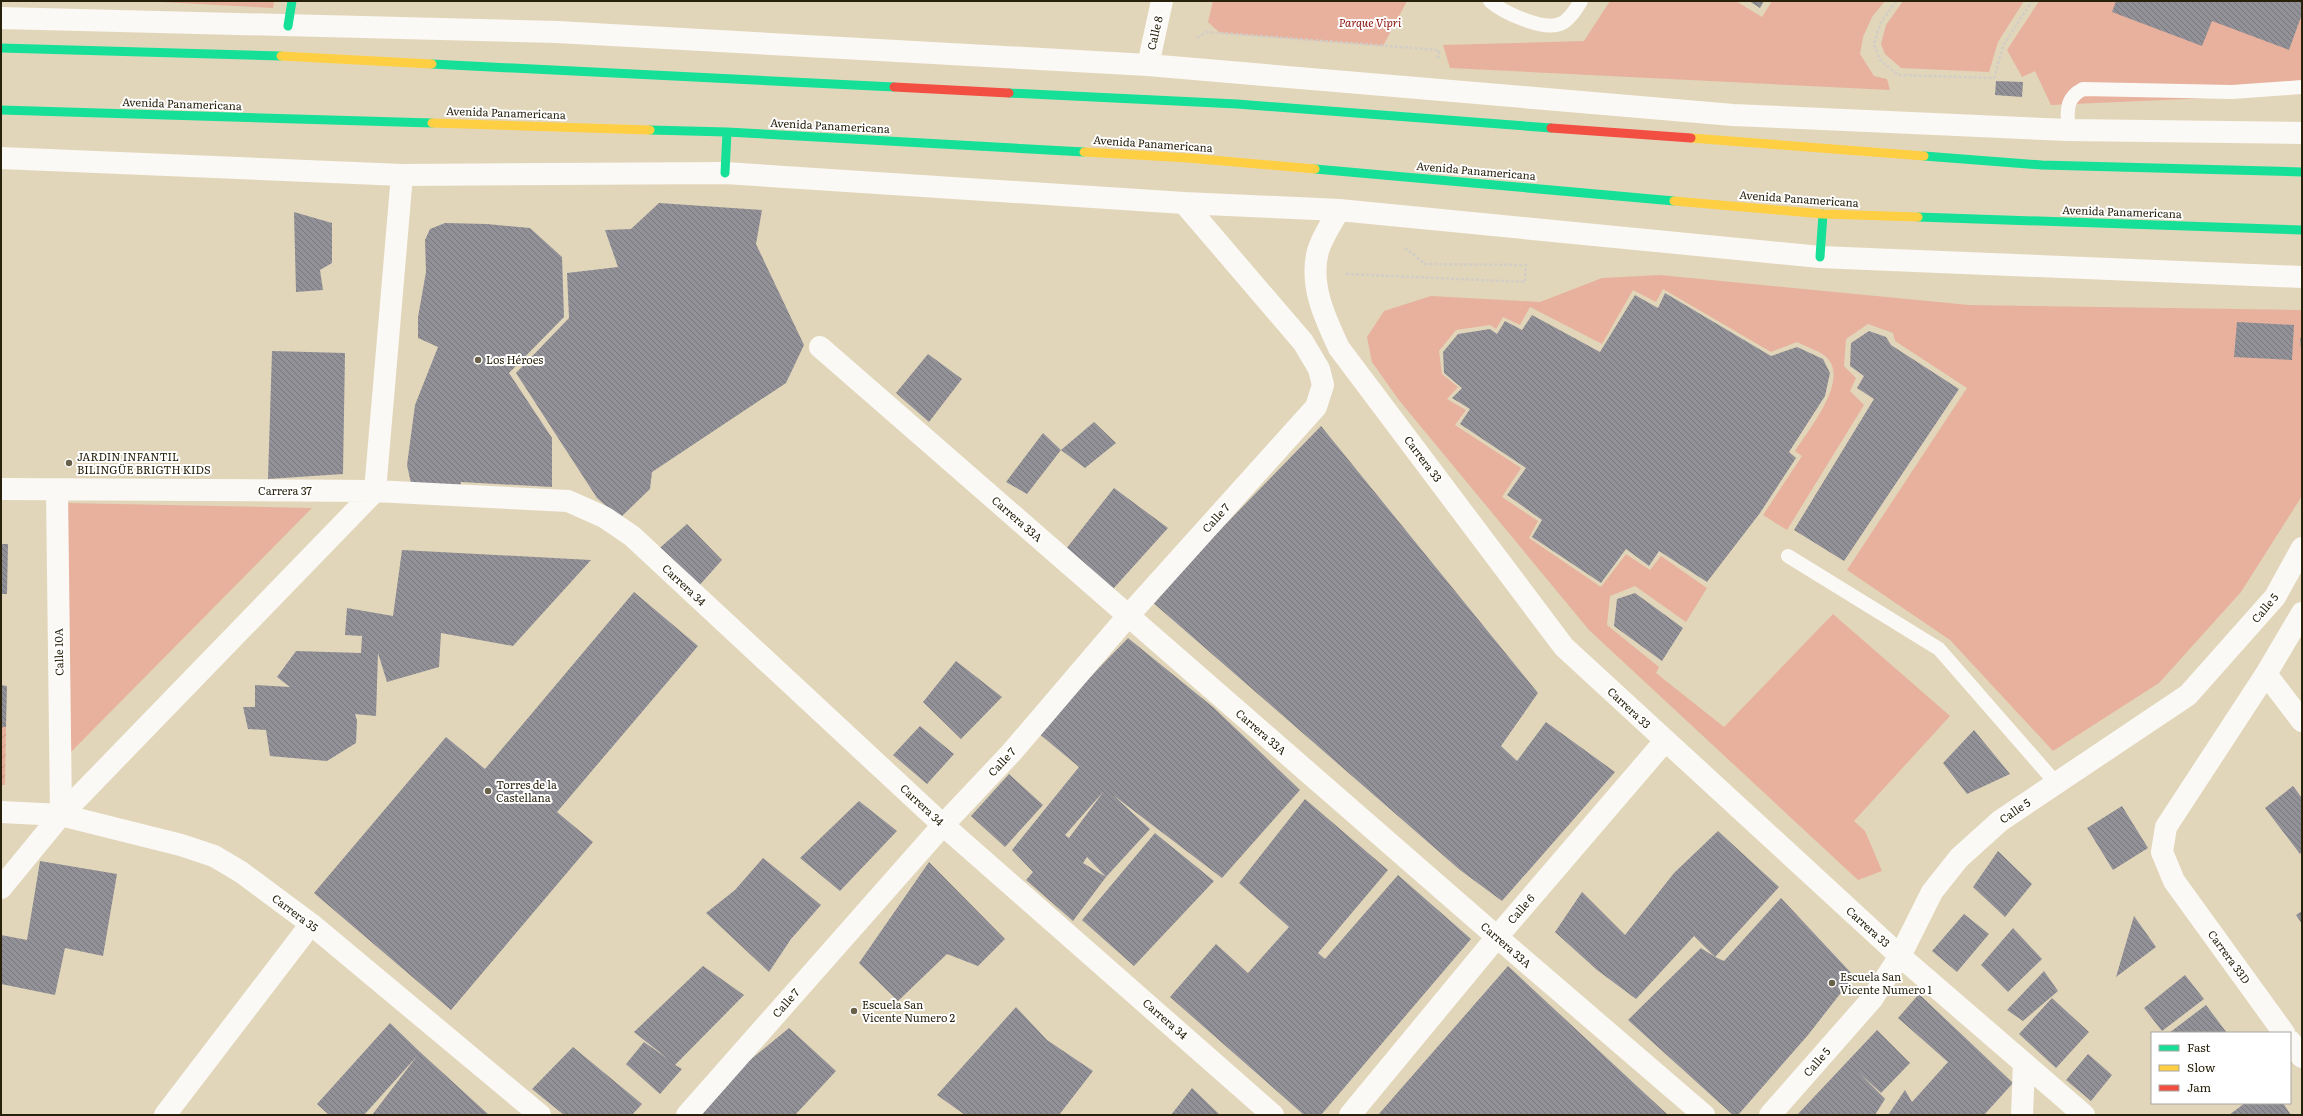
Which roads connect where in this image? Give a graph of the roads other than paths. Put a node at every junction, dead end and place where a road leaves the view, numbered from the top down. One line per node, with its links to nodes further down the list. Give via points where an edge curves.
1 (292, 1): 6 (main road)
2 (1162, 1): 8 (street, Calle 8)
3 (1490, 1): 4 (lane, via 1500,10 1544,25 1560,24 1573,13)
4 (1581, 1)
5 (1, 18): 6 (street)
6 (288, 26): 8 (street, via 558,32)
7 (1, 48): 15 (main road, via 298,57 1237,104 2042,165)
8 (1148, 65): 11 (street, via 1734,115)
9 (2302, 87): 11 (lane, via 2232,92 2083,89 2074,94 2068,104)
10 (1, 110): 12 (main road, Avenida Panamericana)
11 (2068, 130): 13 (street)
12 (727, 132): 16 (main road); 20 (main road, Avenida Panamericana, via 1188,158)
13 (2302, 133)
14 (1, 158): 17 (street)
15 (2302, 172)
16 (725, 173): 17 (street); 18 (street)
17 (402, 175): 27 (street)
18 (1184, 202): 19 (street); 32 (street, Calle 7, via 1303,342 1319,369 1323,385 1316,407)
19 (1339, 210): 22 (street); 35 (street, Carrera 33, via 1318,251 1314,281 1325,318 1339,348 1564,647)
20 (1823, 214): 21 (main road, Avenida Panamericana); 22 (main road)
21 (2302, 230)
22 (1820, 257): 23 (street)
23 (2302, 277)
24 (820, 347): 32 (street, Carrera 33A)
25 (1, 489): 26 (street, Carrera 37)
26 (57, 490): 27 (street, Carrera 37); 38 (street, Calle 10A)
27 (375, 491): 28 (street, Carrera 37); 38 (street)
28 (568, 501): 39 (street, Carrera 34, via 604,517 632,536)
29 (2302, 548): 36 (street, Calle 5, via 2275,597 2188,695)
30 (1788, 556): 36 (lane, via 1939,649)
31 (2302, 613): 33 (street, Carrera 33D)
32 (1128, 616): 39 (street, Calle 7, via 1011,753); 42 (street, Carrera 33A)
33 (2266, 674): 34 (street); 44 (street, Carrera 33D, via 2166,827 2162,852 2174,881)
34 (2302, 720)
35 (1665, 741): 42 (street, Calle 6); 43 (street, Carrera 33)
36 (2056, 783): 43 (street, Calle 5, via 2000,821 1959,858 1932,892)
37 (1, 812): 38 (street, Carrera 35)
38 (61, 815): 40 (street); 41 (street, Carrera 35, via 181,845 214,856 241,872)
39 (943, 825): 50 (street, Calle 7); 51 (street, Carrera 34)
40 (1, 888)
41 (311, 924): 48 (street); 49 (street, Carrera 35)
42 (1497, 937): 52 (street, Calle 6); 53 (street, Carrera 33A)
43 (1900, 956): 47 (street, Carrera 33); 54 (street, Calle 5, via 1872,999)
44 (2283, 1032)
45 (2291, 1042): 46 (street)
46 (2302, 1057)
47 (2024, 1063): 55 (street); 56 (street, Carrera 33)
48 (165, 1115)
49 (540, 1115)
50 (687, 1115)
51 (1273, 1115)
52 (1350, 1115)
53 (1704, 1115)
54 (1770, 1115)
55 (2022, 1115)
56 (2084, 1115)

